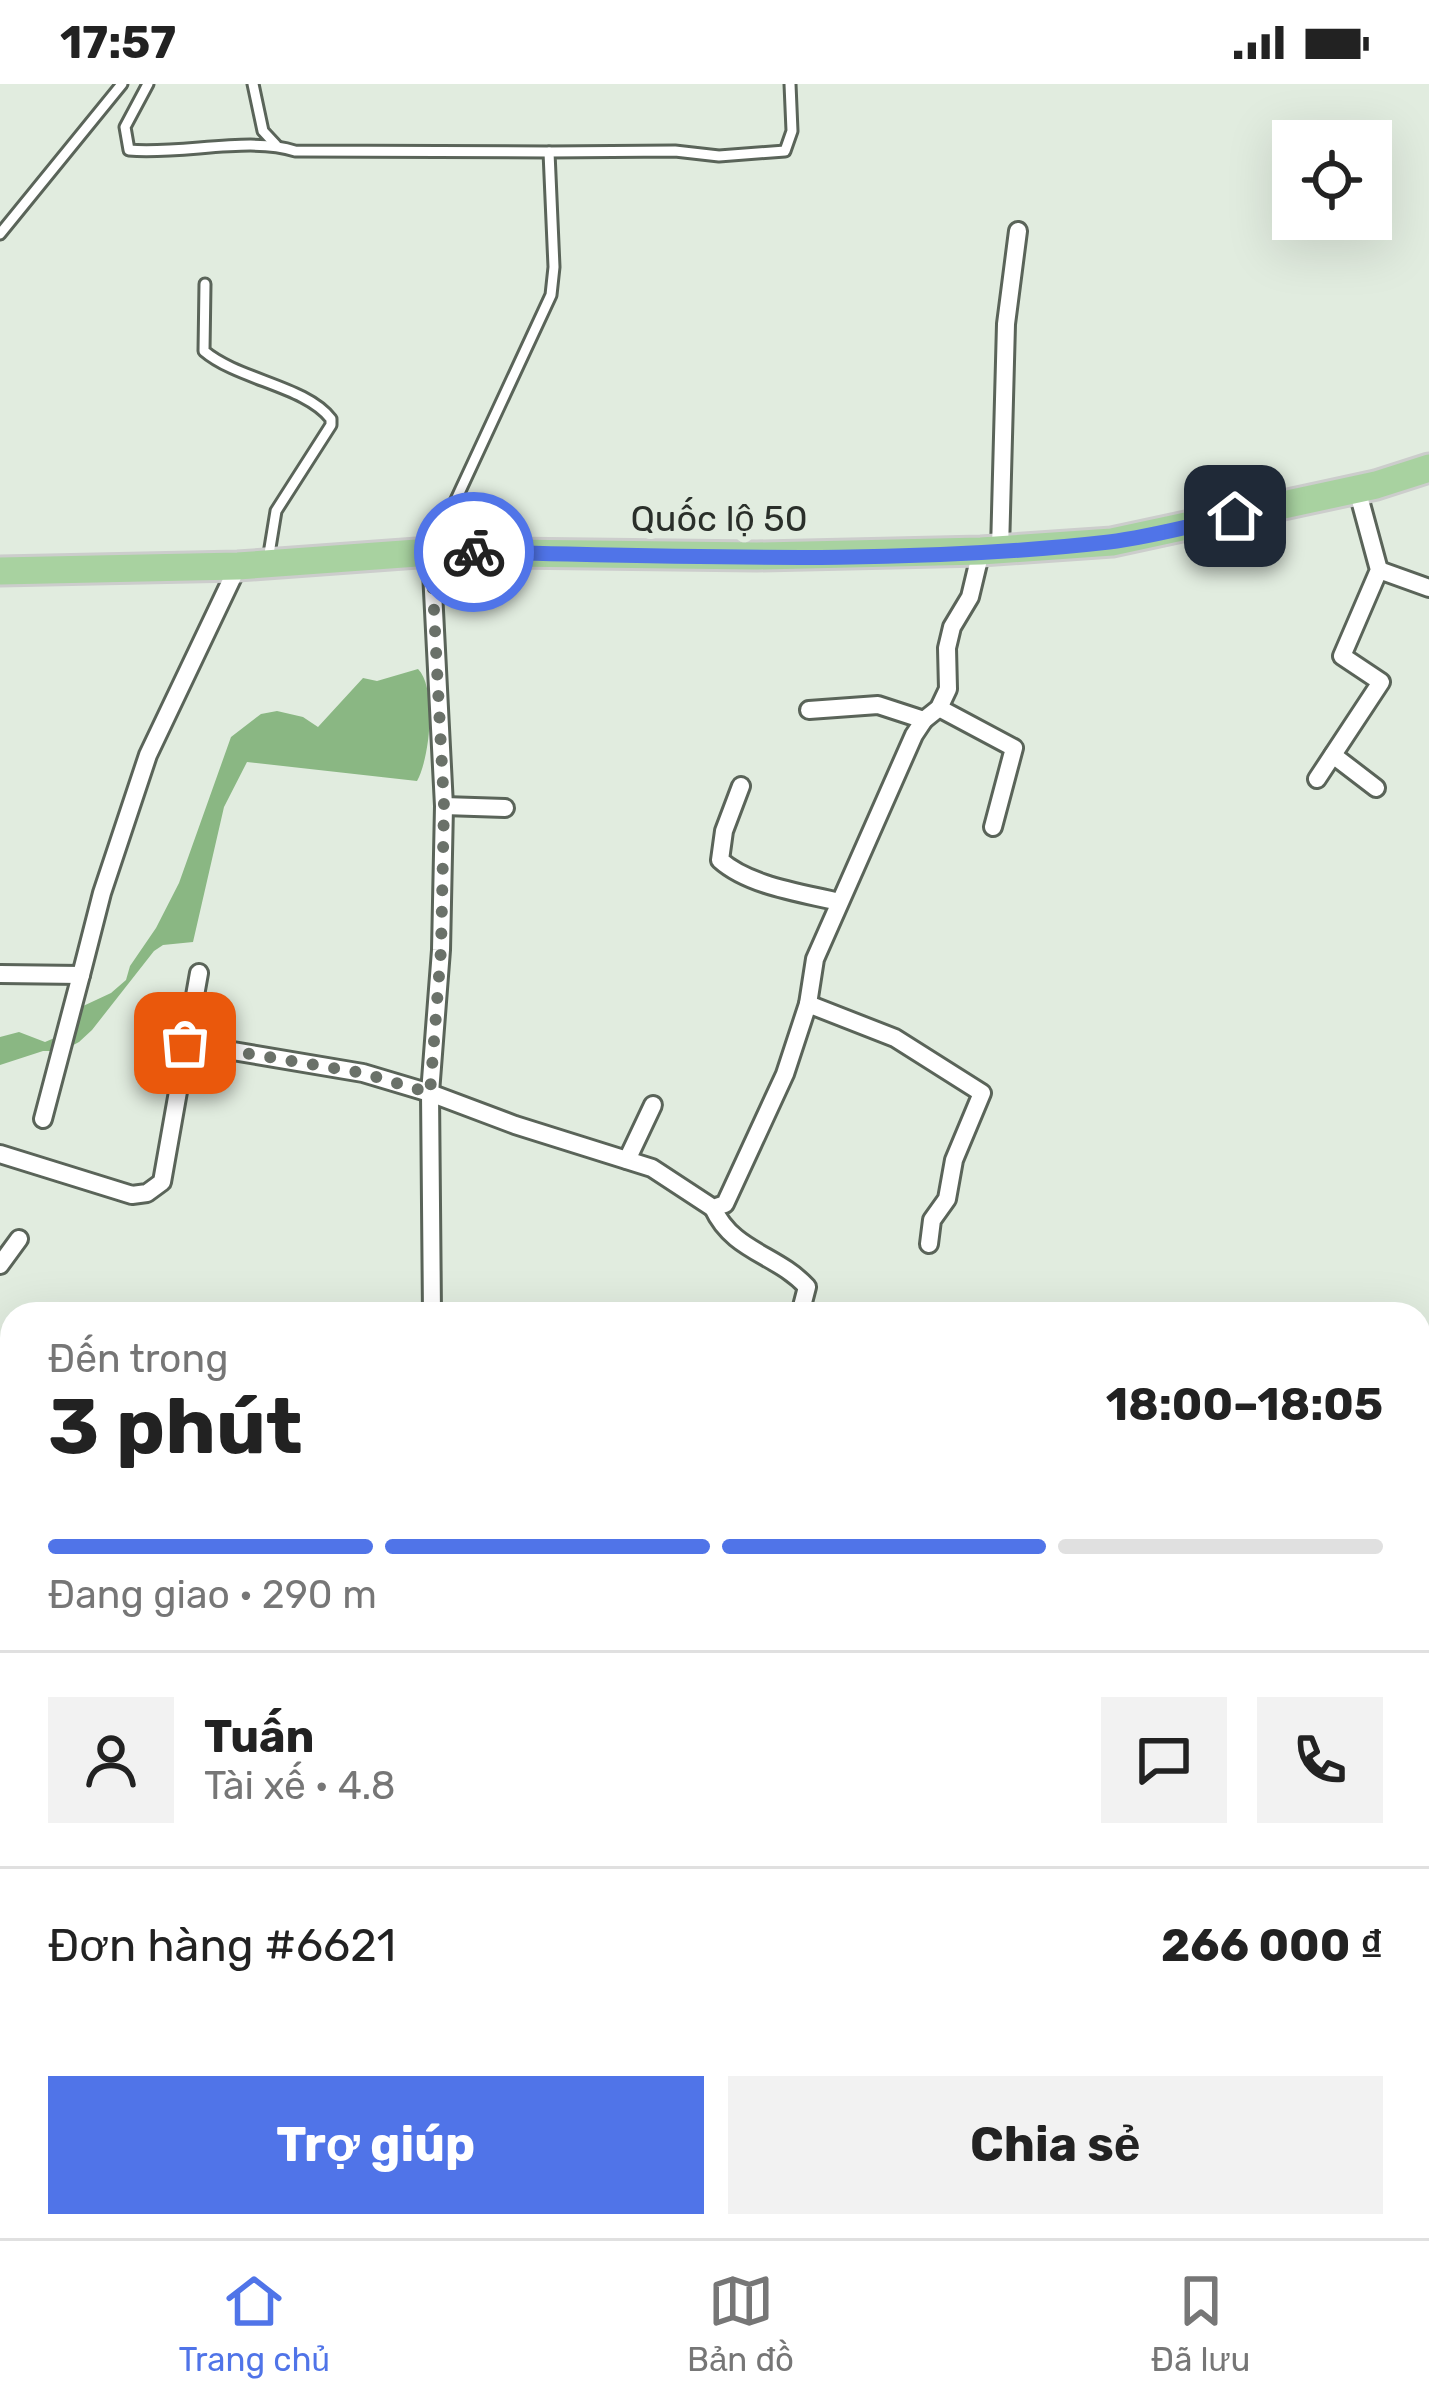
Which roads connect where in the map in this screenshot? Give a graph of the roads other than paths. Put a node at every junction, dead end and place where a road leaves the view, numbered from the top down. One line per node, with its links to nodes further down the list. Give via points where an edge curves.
1 (122, 84): 8 (lane)
2 (148, 84): 5 (lane, via 125,128 129,150)
3 (253, 84): 5 (lane, via 263,131)
4 (790, 84): 6 (lane, via 785,151)
5 (276, 145): 6 (lane)
6 (549, 152): 13 (lane, via 550,295)
7 (1018, 231): 12 (street)
8 (0, 234)
9 (205, 284): 14 (lane, via 204,351 331,417 271,522)
10 (1429, 467): 11 (highway, Quốc lộ 50)
11 (1358, 489): 12 (highway, Quốc lộ 50, via 1112,542); 16 (street)
12 (991, 551): 13 (highway, Quốc lộ 50); 19 (street, via 952,627)
13 (431, 552): 14 (highway, Quốc lộ 50); 26 (street)
14 (268, 564): 15 (highway, Quốc lộ 50)
15 (238, 566): 17 (highway, Quốc lộ 50); 32 (street, via 148,755)
16 (1379, 570): 18 (street); 22 (street, via 1342,656 1381,682)
17 (0, 571)
18 (1429, 587)
19 (939, 707): 21 (street); 28 (street, via 1015,748)
20 (809, 710): 21 (street, via 878,705)
21 (924, 720): 29 (street)
22 (1333, 755): 23 (street); 25 (street)
23 (1317, 779)
24 (741, 786): 29 (street, via 720,860 784,889)
25 (1376, 788)
26 (444, 806): 27 (street); 35 (street)
27 (505, 808)
28 (993, 827)
29 (839, 902): 33 (street, via 815,958)
30 (199, 973): 34 (street)
31 (0, 974): 32 (street)
32 (81, 976): 37 (street)
33 (808, 1004): 40 (street, via 725,1204); 42 (street, via 895,1038 982,1094)
34 (185, 1043): 35 (street, via 363,1073); 38 (street, via 162,1182 147,1193)
35 (430, 1093): 39 (street); 44 (street)
36 (653, 1105): 39 (street)
37 (43, 1119)
38 (0, 1154)
39 (627, 1160): 40 (street)
40 (713, 1208): 45 (street, via 736,1240 794,1273 807,1287)
41 (19, 1239): 43 (street)
42 (929, 1244)
43 (0, 1265)
44 (434, 1302)
45 (803, 1302)

